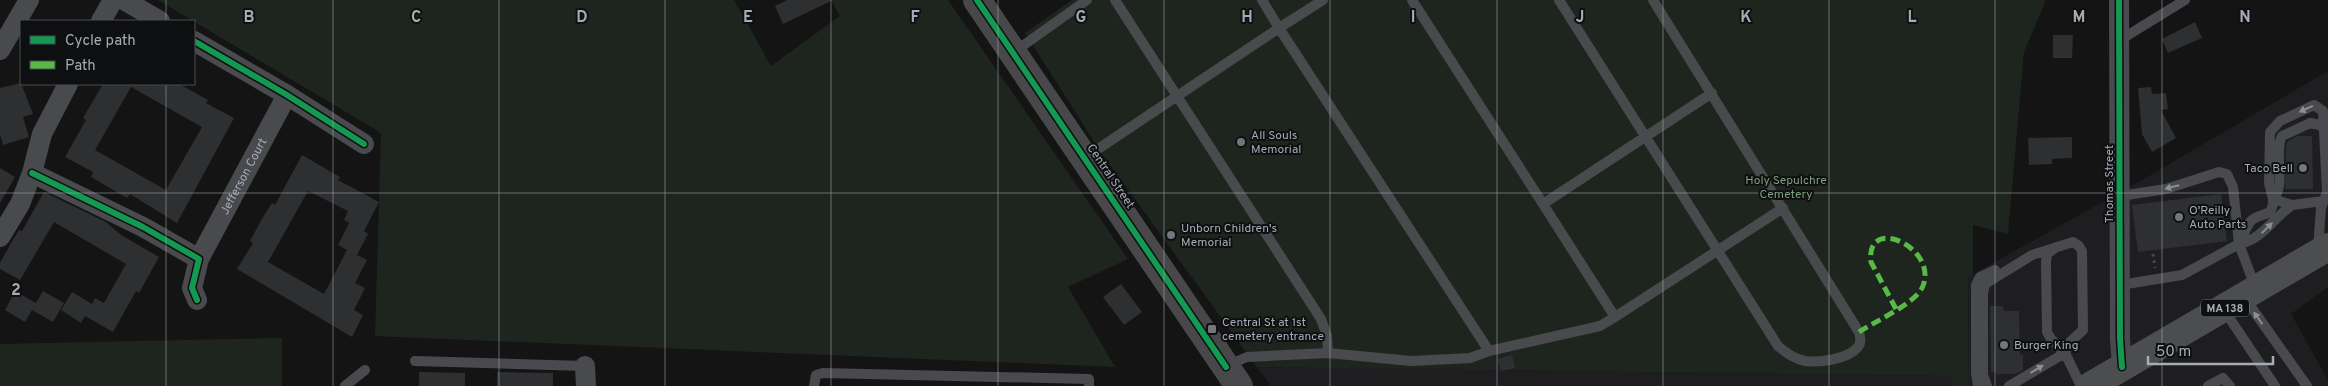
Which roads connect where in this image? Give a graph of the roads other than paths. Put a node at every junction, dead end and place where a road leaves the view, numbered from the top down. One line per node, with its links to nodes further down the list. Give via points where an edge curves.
1 (29, 0): 19 (street)
2 (113, 0): 14 (street)
3 (124, 0): 15 (street)
4 (977, 0): 20 (main road, Central Street)
5 (1087, 0): 20 (lane)
6 (1114, 0): 24 (lane)
7 (1262, 0): 16 (lane)
8 (1324, 0): 16 (lane)
9 (1412, 0): 33 (lane)
10 (1559, 0): 26 (lane)
11 (1652, 0): 22 (lane)
12 (2119, 0): 17 (street, Thomas Street)
13 (2185, 0): 17 (lane)
14 (102, 20)
15 (158, 20)
16 (1279, 28): 24 (lane); 46 (lane)
17 (2120, 40): 30 (street, Thomas Street)
18 (195, 42): 23 (street)
19 (0, 50)
20 (1013, 53): 28 (main road, Central Street)
21 (67, 85): 29 (street, via 42,134)
22 (1712, 93): 26 (lane); 35 (lane)
23 (288, 95): 27 (street); 41 (street, Jefferson Court)
24 (1178, 96): 28 (lane); 48 (lane, via 1321,319)
25 (2326, 132): 31 (lane); 32 (lane, via 2320,125 2306,123 2282,136 2279,143 2278,193); 32 (lane, one-way to 32, via 2323,112 2314,105 2274,126 2269,145)
26 (1646, 137): 33 (lane); 40 (lane)
27 (364, 144)
28 (1086, 158): 53 (main road, Central Street)
29 (32, 173): 36 (street, via 20,204); 41 (street, via 143,227)
30 (2120, 196): 37 (lane, one-way to 30, via 2233,187 2227,174 2218,172 2179,186); 42 (street, Thomas Street)
31 (2325, 196): 34 (lane); 39 (lane)
32 (2273, 199): 34 (lane); 37 (lane, via 2271,211 2251,221)
33 (1543, 204): 45 (lane)
34 (2292, 205): 37 (lane, one-way to 34, via 2252,241)
35 (1783, 208): 40 (lane); 40 (lane, via 1859,332 1861,341 1850,353 1807,361 1786,354)
36 (0, 236)
37 (2239, 244): 42 (lane, via 2182,275); 43 (lane)
38 (2058, 246): 47 (lane, via 2047,254 2046,328 2051,338); 47 (lane, via 2073,242 2082,251 2083,330 2070,342); 58 (lane, via 2032,250 1980,277); 59 (lane, via 2032,255 1985,284 1983,375)
39 (2323, 250): 43 (main road, MA 138)
40 (1717, 252): 45 (lane)
41 (200, 259): 44 (street, Jefferson Court, via 192,288)
42 (2120, 285): 51 (street, Thomas Street)
43 (2241, 299): 51 (main road, MA 138); 65 (lane); 66 (lane, one-way to 43)
44 (197, 300)
45 (1615, 317): 46 (lane, via 1600,326)
46 (1488, 351): 48 (lane, via 1470,358 1410,361)
47 (2066, 352): 60 (lane, one-way to 47); 61 (lane)
48 (1328, 353): 53 (lane, via 1247,357)
49 (415, 361): 50 (lane)
50 (585, 366): 55 (street)
51 (2122, 368): 62 (main road, MA 138)
52 (365, 370): 54 (lane)
53 (1229, 379)
54 (345, 386)
55 (586, 386)
56 (814, 386): 57 (lane, via 816,375 823,373 1089,378)
57 (1089, 386)
58 (1978, 386)
59 (1987, 386)
60 (2009, 386)
61 (2081, 386)
62 (2090, 386)
63 (2208, 386): 64 (lane, via 2223,378)
64 (2230, 386)
65 (2275, 386)
66 (2306, 386)

